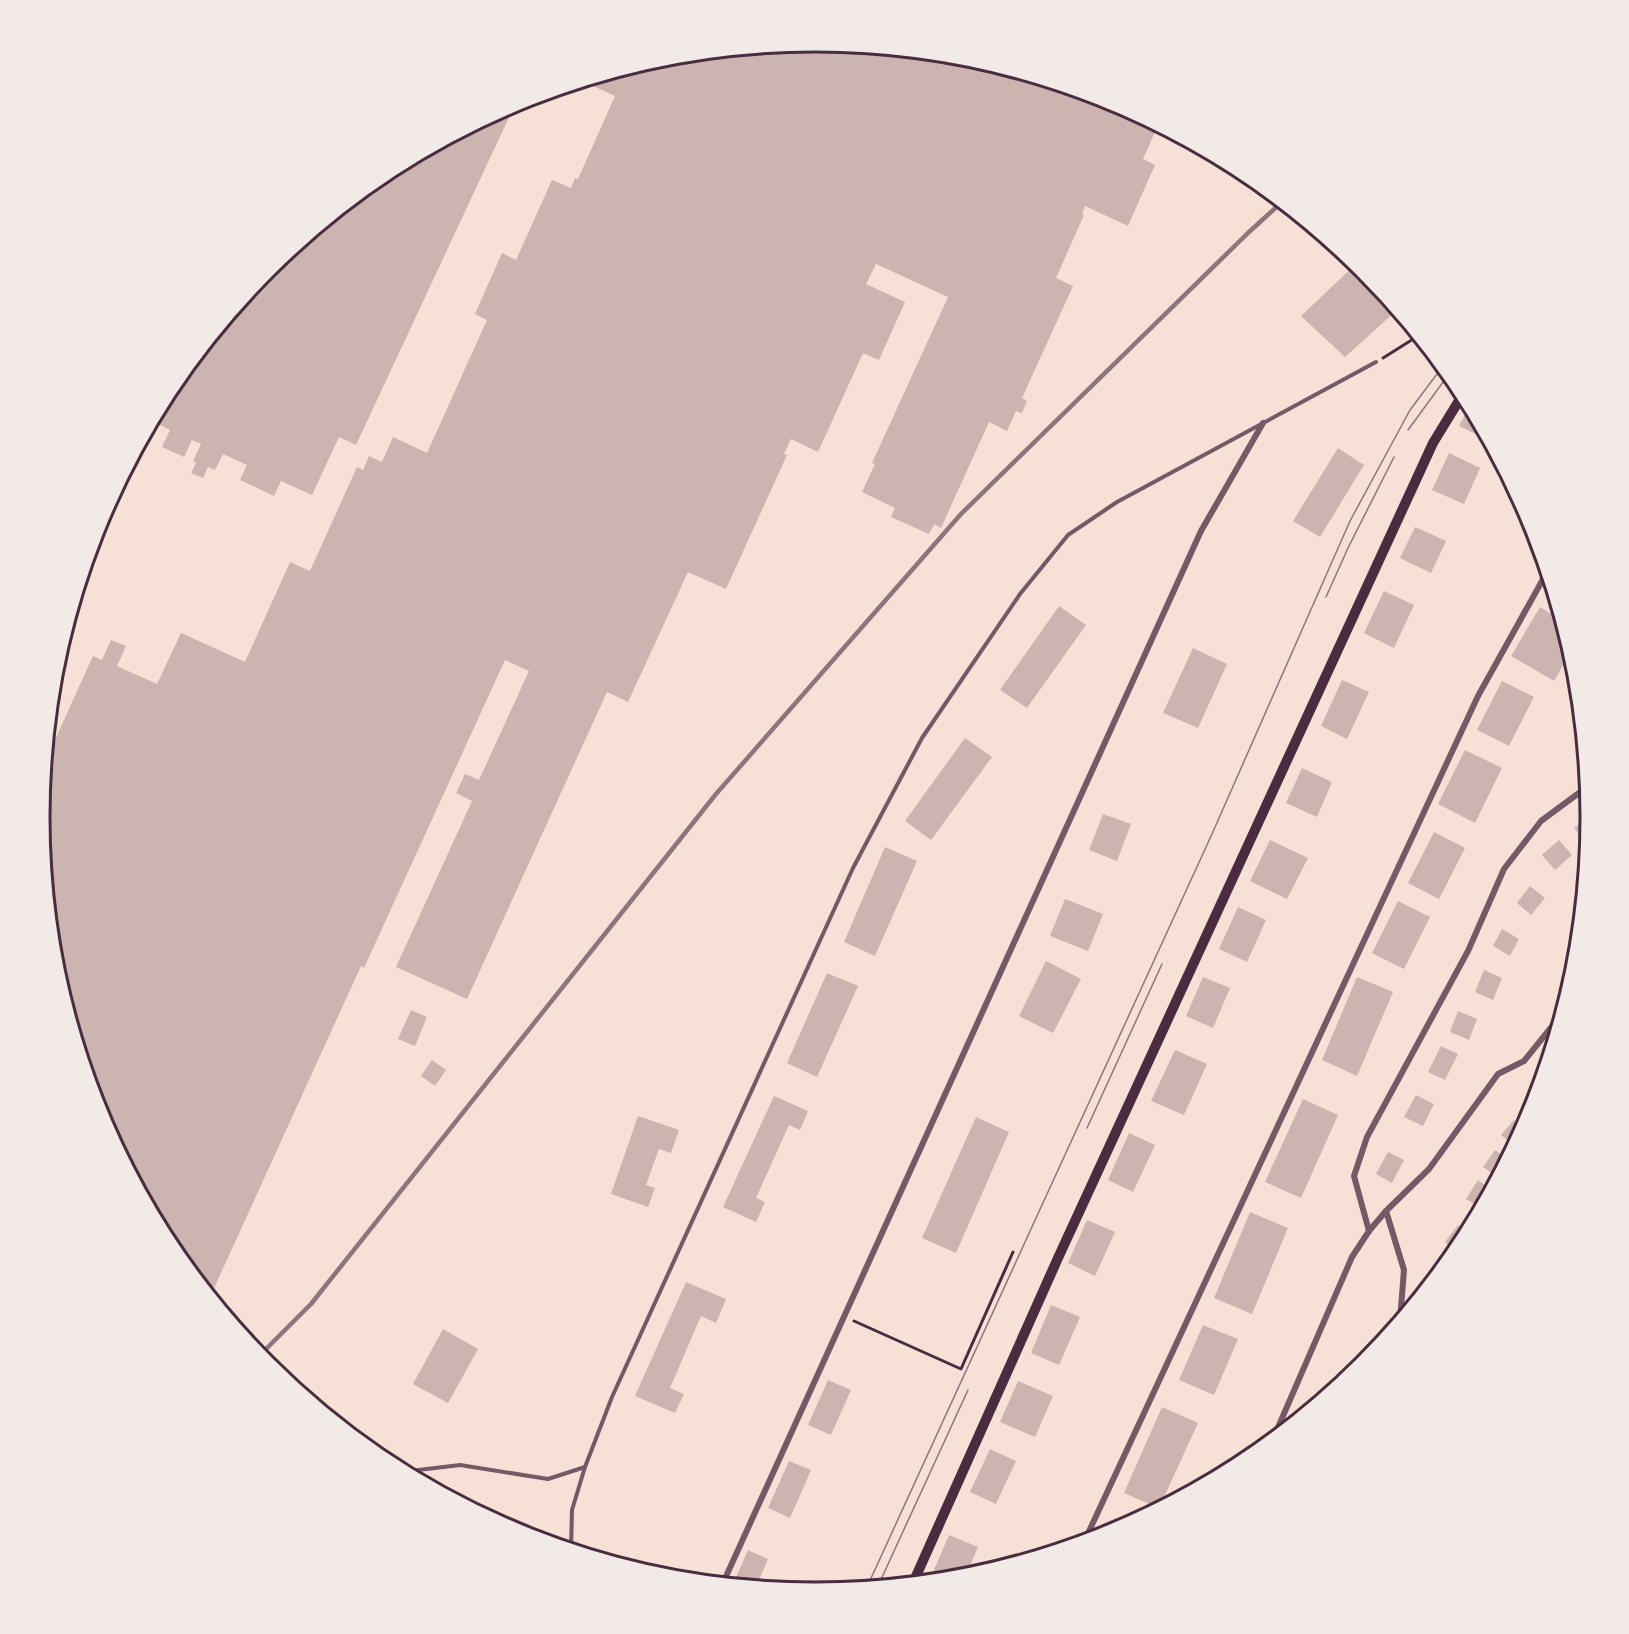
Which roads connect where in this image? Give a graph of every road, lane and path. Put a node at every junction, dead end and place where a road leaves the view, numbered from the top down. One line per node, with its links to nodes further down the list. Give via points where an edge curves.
1 (1412, 340): 2 (path)
2 (1376, 362): 4 (lane)
3 (1458, 403): 18 (main road, via 1433,443)
4 (1263, 423): 12 (street, via 1201,531); 14 (lane, via 1117,502 1068,535 1020,594 922,738 853,868 612,1397)
5 (1542, 581): 16 (street, via 1478,696)
6 (1579, 793): 9 (street, via 1541,821 1504,869 1468,951 1367,1137 1354,1176)
7 (1548, 1031): 8 (street, via 1524,1061 1498,1074 1429,1169)
8 (1386, 1212): 9 (street); 11 (street, via 1404,1270)
9 (1369, 1232): 13 (street, via 1352,1257)
10 (1013, 1252): 12 (path, via 961,1369)
11 (1401, 1308)
12 (844, 1316): 19 (street)
13 (1279, 1425)
14 (585, 1467): 15 (lane, via 548,1479 460,1465); 17 (lane, via 572,1510)
15 (416, 1470)
16 (1089, 1530)
17 (571, 1542)
18 (917, 1575)
19 (726, 1576)

